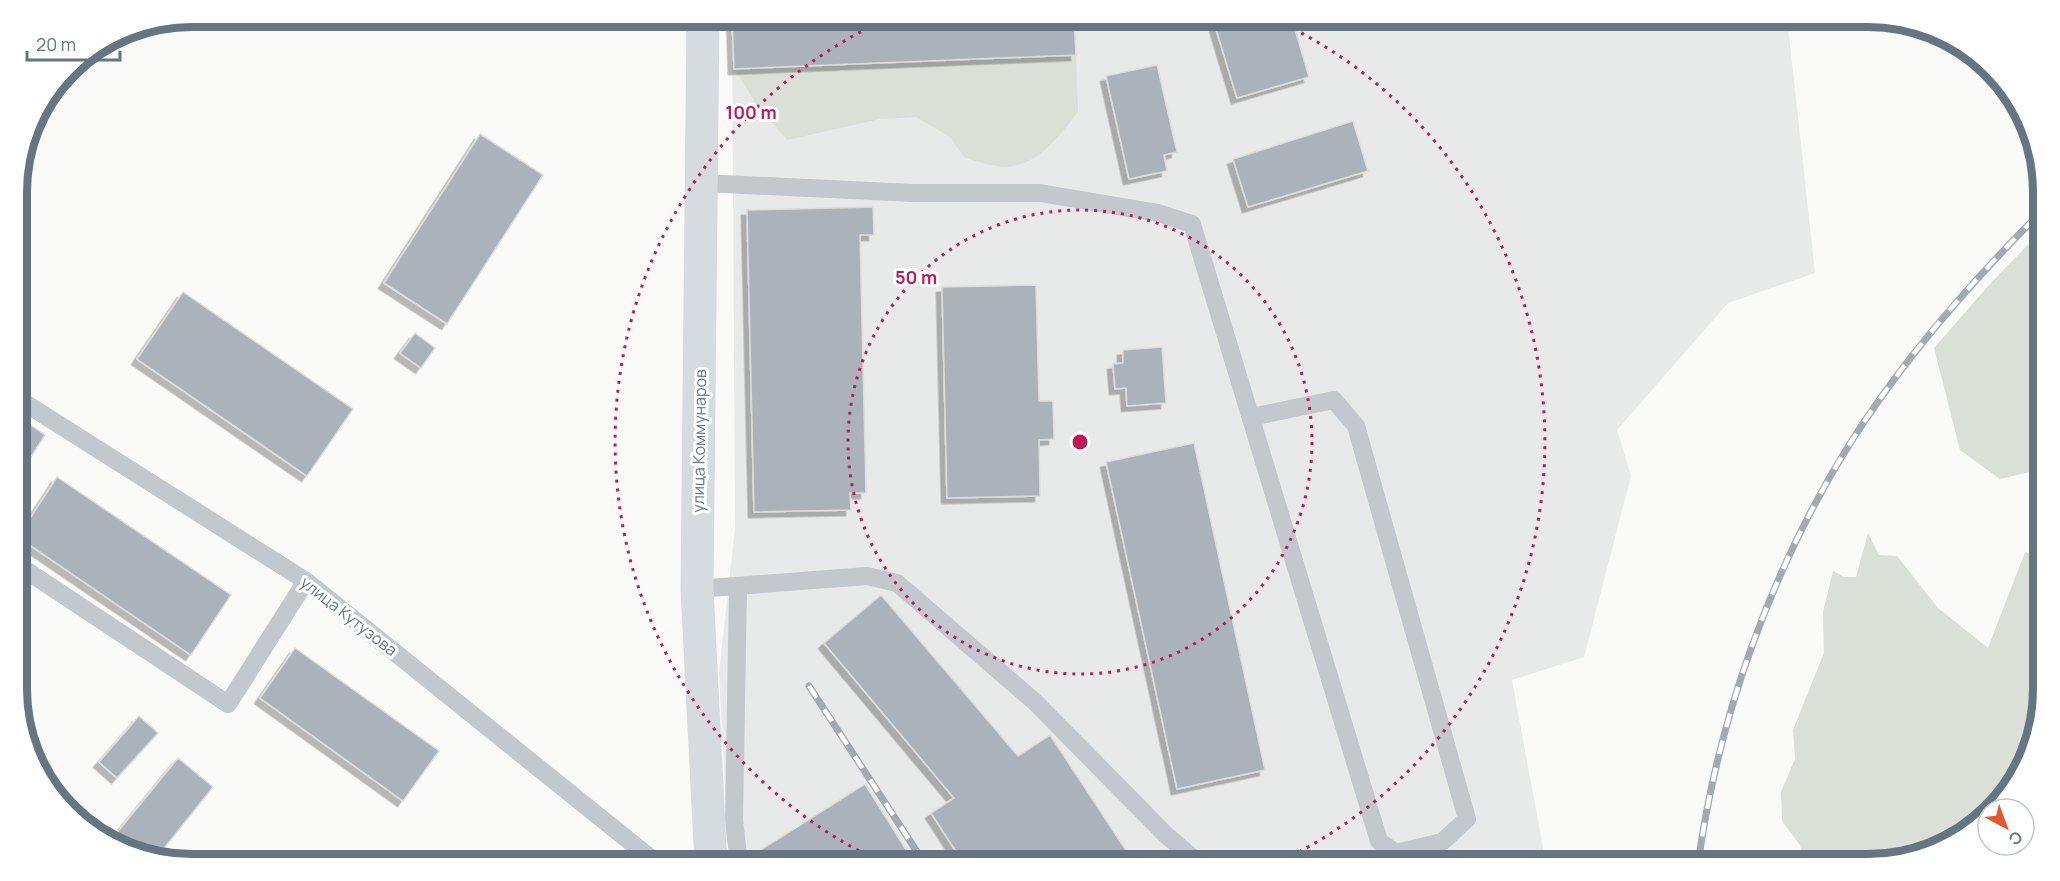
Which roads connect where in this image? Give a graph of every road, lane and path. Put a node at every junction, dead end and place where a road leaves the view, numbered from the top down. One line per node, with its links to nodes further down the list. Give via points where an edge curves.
1 (703, 27): 2 (main road, улица Коммунаров)
2 (703, 183): 4 (lane, via 913,193 1040,193 1158,213 1192,225); 8 (main road, улица Коммунаров)
3 (27, 404): 6 (lane, улица Кутузова)
4 (1251, 417): 4 (lane, via 1379,841 1396,853 1442,842 1467,819 1356,426 1334,400)
5 (27, 571): 6 (lane, via 228,704)
6 (306, 581): 9 (lane, улица Кутузова)
7 (738, 588): 8 (lane); 11 (lane, via 734,820); 12 (lane, via 867,576 897,583 1035,702)
8 (698, 589): 10 (main road, улица Коммунаров)
9 (646, 854)
10 (711, 854)
11 (738, 854)
12 (1188, 854)

